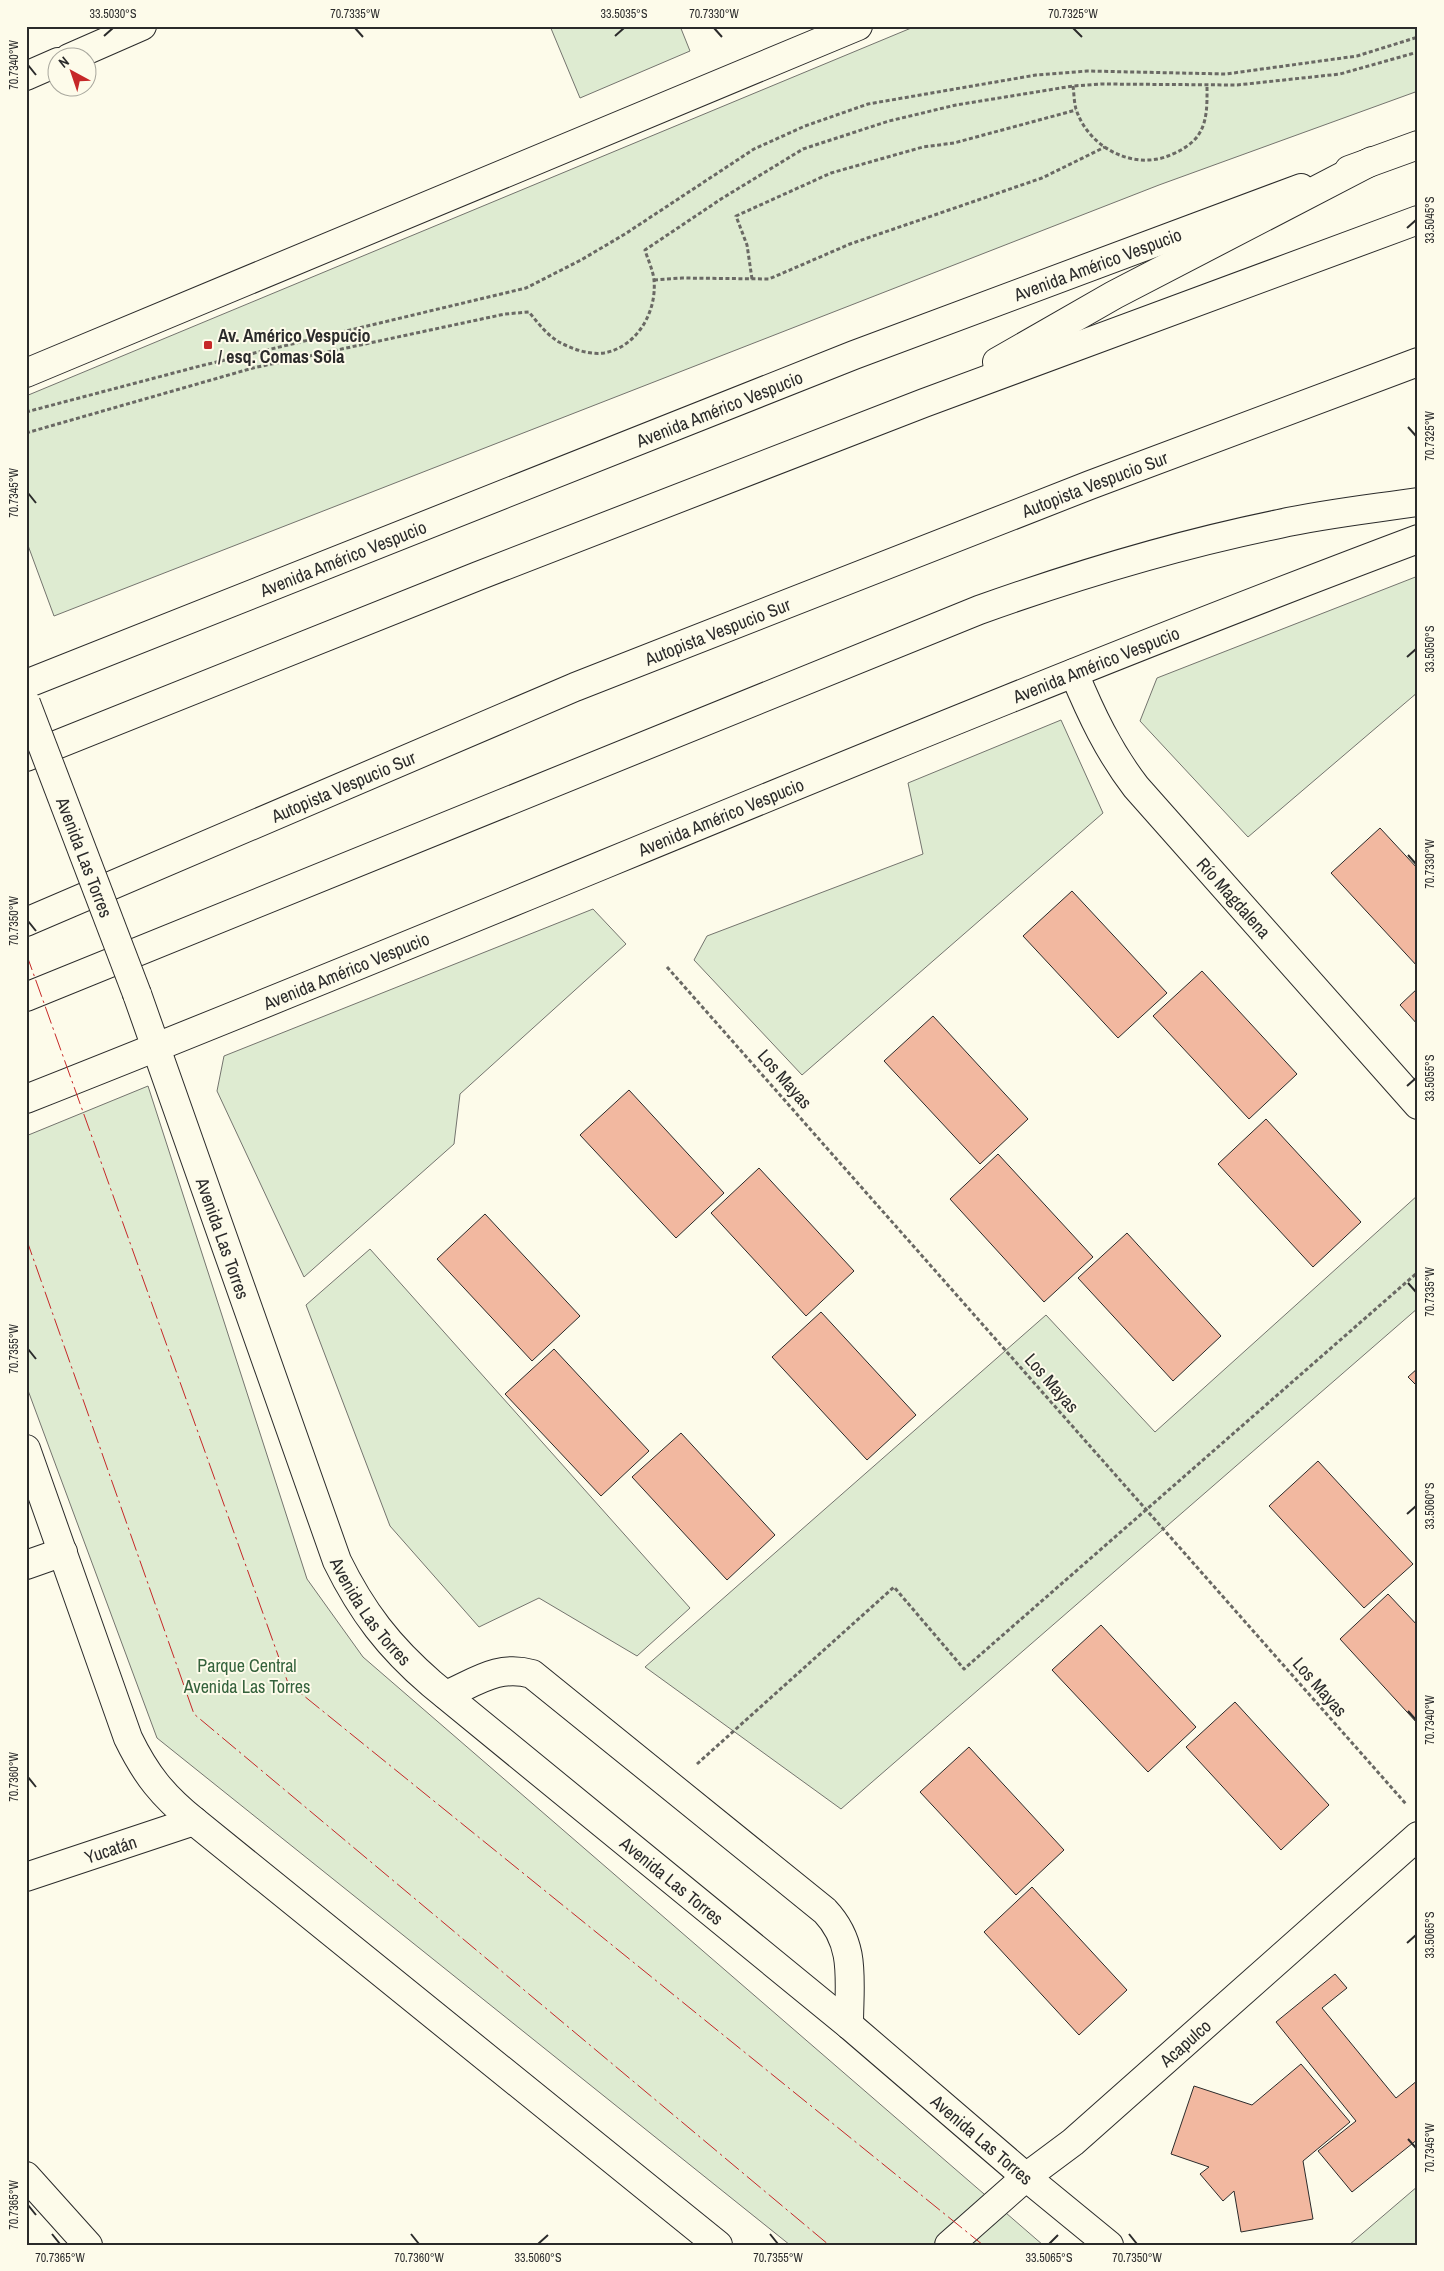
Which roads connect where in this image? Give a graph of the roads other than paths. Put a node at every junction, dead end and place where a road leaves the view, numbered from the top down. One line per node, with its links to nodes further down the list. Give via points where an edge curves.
1 (142, 26): 3 (main road)
2 (858, 26): 10 (main road)
3 (92, 48)
4 (48, 66): 5 (main road)
5 (26, 76)
6 (1418, 145): 7 (main road, Avenida Américo Vespucio)
7 (1372, 161): 11 (main road, via 1114,295); 15 (main road, Avenida Américo Vespucio, via 845,359)
8 (1418, 220): 11 (main road)
9 (1418, 362): 18 (main road, Autopista Vespucio Sur, via 1090,485 575,687)
10 (26, 373)
11 (924, 403): 17 (main road, via 468,580)
12 (1418, 502): 19 (main road, via 1281,523 1216,538 1131,560 987,607)
13 (1418, 539): 14 (main road, Avenida Américo Vespucio)
14 (1074, 673): 20 (main road, Avenida Américo Vespucio); 22 (main road, Río Magdalena, via 1106,742 1136,787)
15 (26, 684)
16 (26, 703): 20 (main road, Avenida Las Torres, bridge)
17 (26, 757)
18 (26, 922)
19 (26, 997)
20 (156, 1048): 21 (main road, Avenida Américo Vespucio); 26 (main road, Avenida Las Torres, via 337,1562 351,1590 387,1641 408,1664)
21 (26, 1099)
22 (1418, 1105)
23 (26, 1449): 24 (main road)
24 (63, 1552): 25 (main road); 27 (main road, via 138,1758 160,1790)
25 (26, 1565)
26 (446, 1695): 30 (main road, Avenida Las Torres); 30 (main road, via 498,1672 519,1670 532,1674 672,1786 835,1922 842,1933 849,1958)
27 (194, 1821): 29 (main road, Yucatán); 34 (main road)
28 (1414, 1823): 32 (main road, Acapulco, via 1073,2142)
29 (26, 1877)
30 (849, 2025): 32 (main road, Avenida Las Torres)
31 (26, 2176): 33 (main road)
32 (1026, 2177): 35 (main road, Acapulco); 36 (main road, Avenida Las Torres)
33 (88, 2245)
34 (718, 2245)
35 (949, 2245)
36 (1109, 2245)

